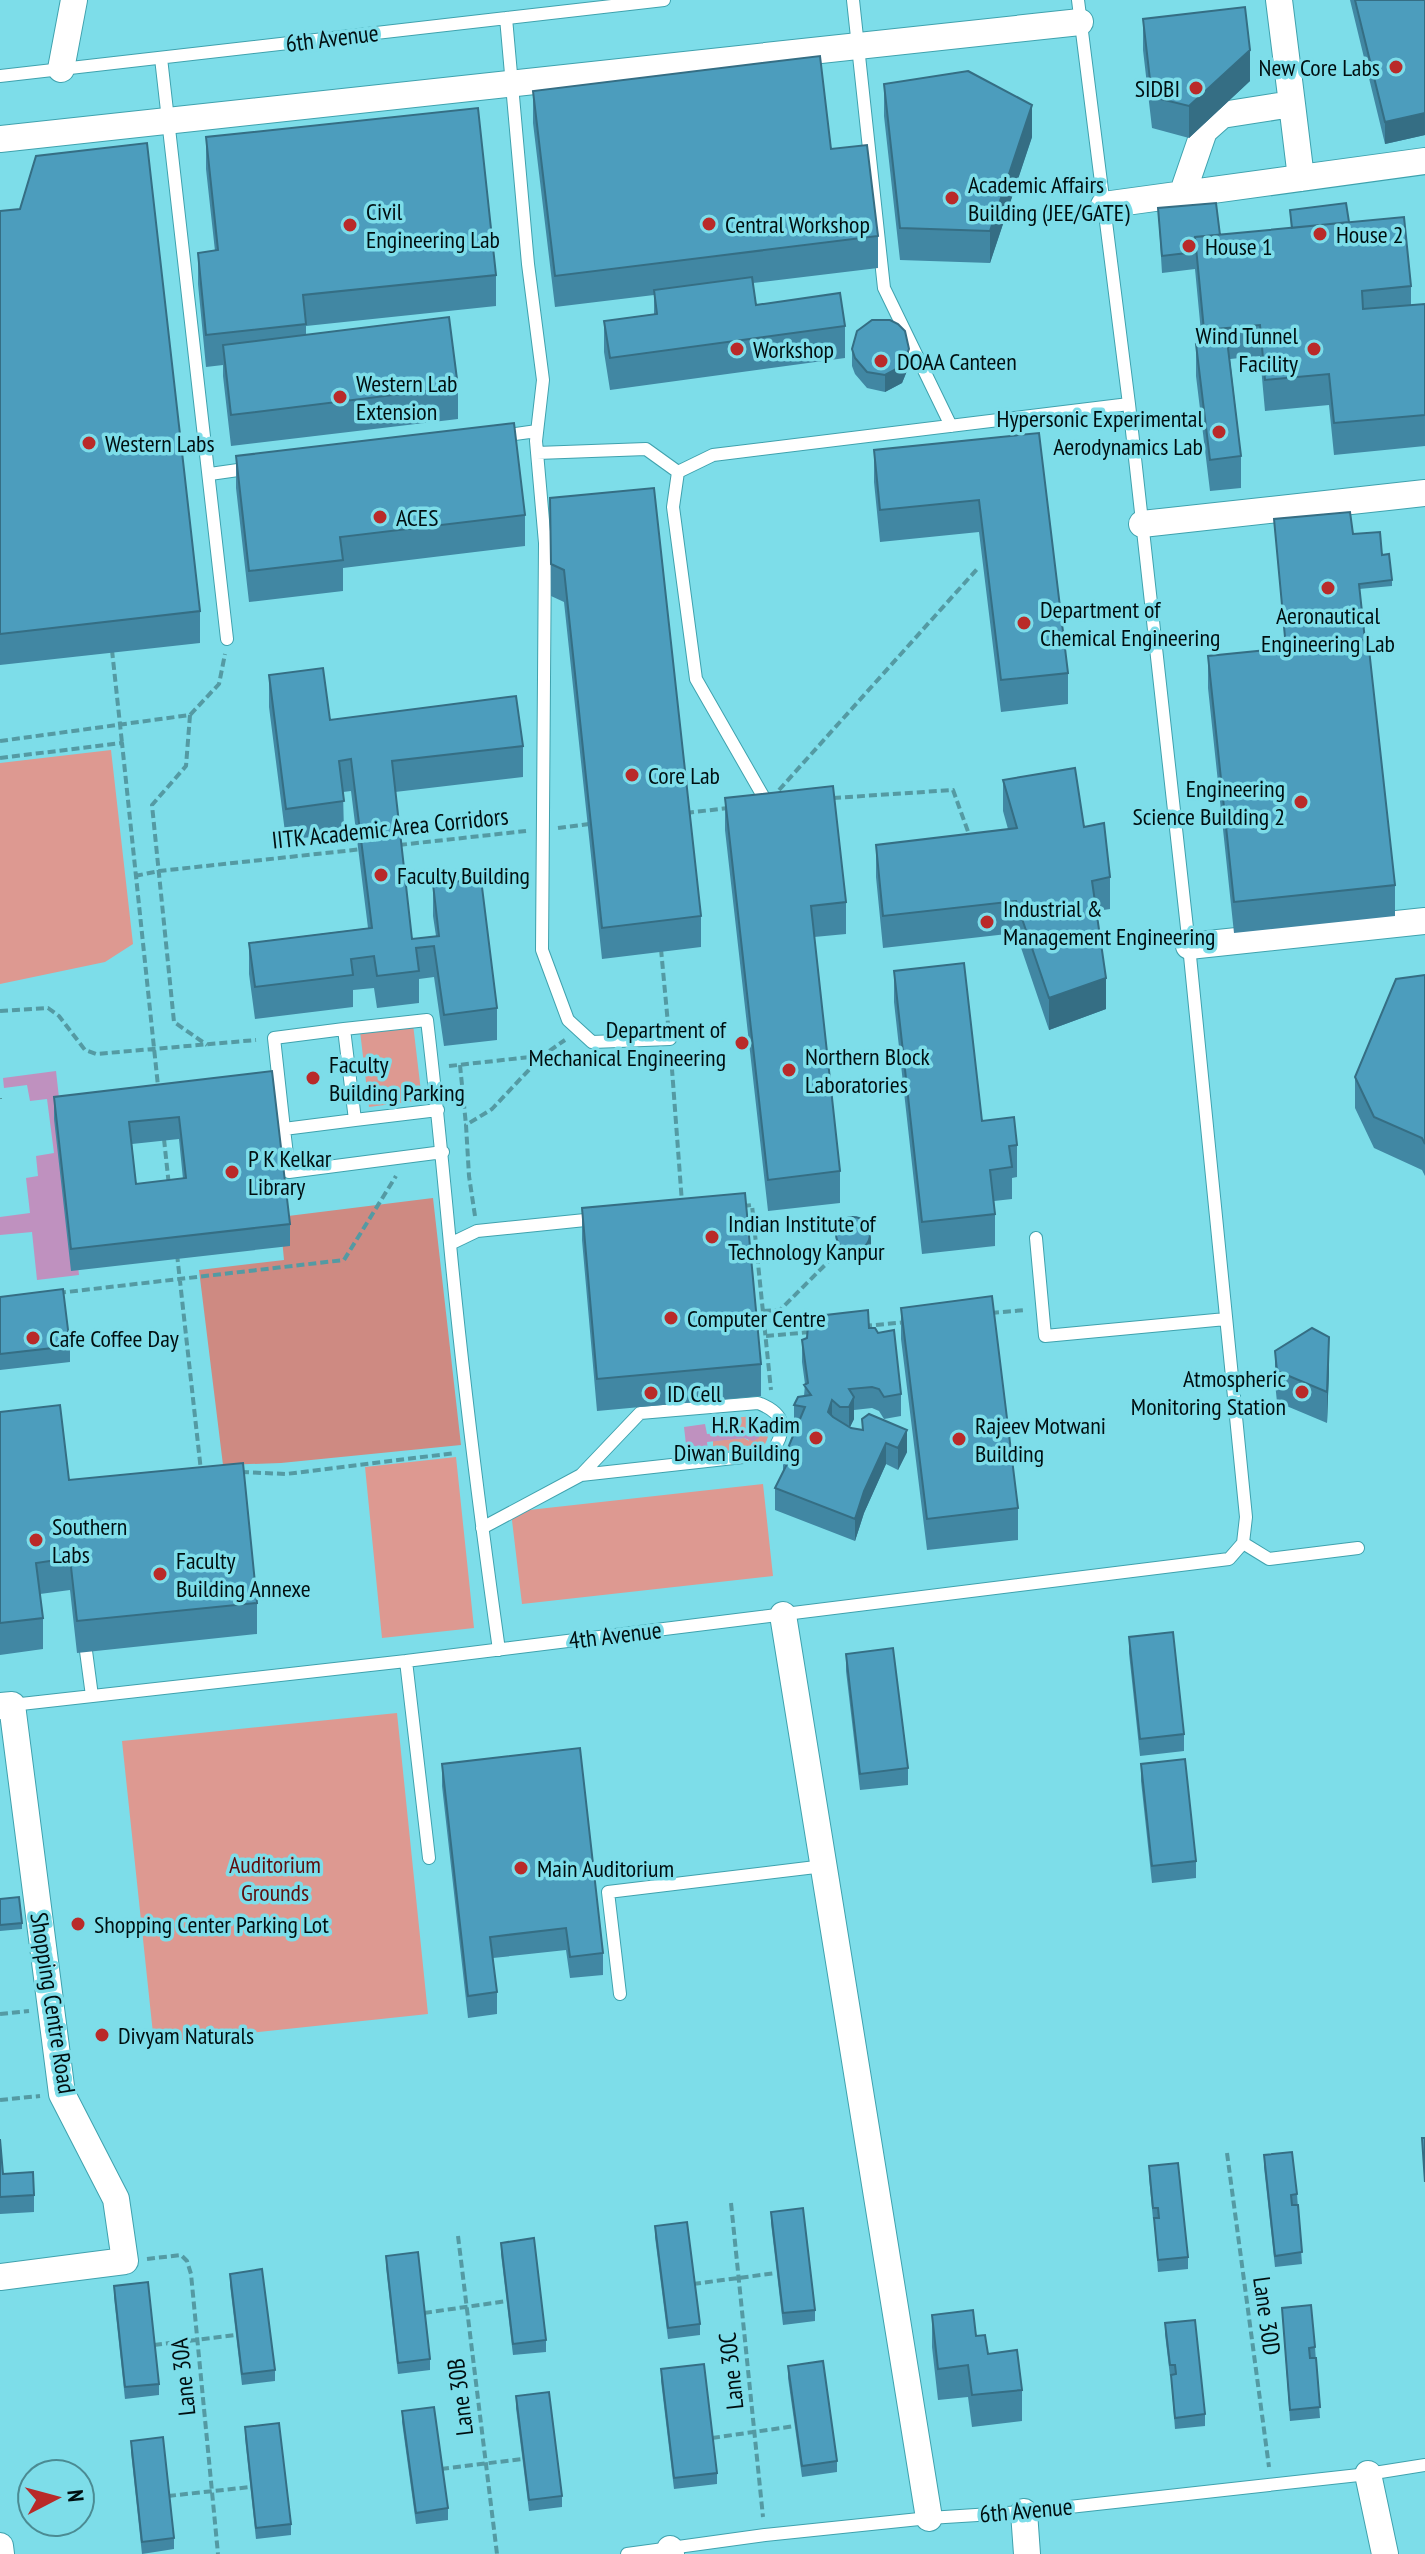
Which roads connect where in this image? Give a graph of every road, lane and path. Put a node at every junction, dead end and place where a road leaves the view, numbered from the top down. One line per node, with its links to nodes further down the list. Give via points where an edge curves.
1 (74, 0): 9 (street)
2 (664, 0): 6 (lane, 6th Avenue)
3 (853, 0): 7 (lane)
4 (1279, 0): 12 (street)
5 (1079, 11): 7 (street); 18 (lane)
6 (506, 18): 8 (lane, 6th Avenue); 11 (lane)
7 (858, 47): 11 (street); 20 (lane, via 884,288)
8 (161, 58): 9 (lane, 6th Avenue); 13 (lane)
9 (61, 69): 10 (lane, 6th Avenue)
10 (0, 76)
11 (512, 85): 13 (street); 21 (lane, via 543,380)
12 (1292, 104): 16 (street); 17 (street, via 1222,115 1204,131)
13 (169, 120): 14 (street); 26 (lane)
14 (0, 139)
15 (1425, 161): 16 (street)
16 (1301, 178): 17 (street)
17 (1182, 195): 18 (street)
18 (1104, 205): 19 (lane)
19 (1129, 404): 20 (lane); 28 (lane)
20 (951, 426): 25 (lane, via 713,455)
21 (537, 431): 22 (lane); 23 (lane)
22 (490, 437)
23 (537, 453): 25 (lane, via 646,449); 41 (lane, via 545,543)
24 (272, 466): 26 (lane)
25 (678, 472): 38 (lane, via 673,507 696,679)
26 (210, 474): 30 (lane)
27 (1425, 493): 28 (street)
28 (1142, 524): 49 (lane)
29 (978, 568): 38 (path)
30 (227, 639): 32 (path, via 219,684)
31 (112, 648): 33 (path)
32 (190, 715): 33 (path); 45 (path, via 186,766 152,805)
33 (121, 726): 34 (path); 35 (path)
34 (0, 741)
35 (122, 743): 36 (path); 46 (path)
36 (0, 758)
37 (829, 799): 42 (path, via 953,790)
38 (767, 803): 39 (path)
39 (678, 814)
40 (603, 823): 41 (path, IITK Academic Area Corridors)
41 (542, 829): 43 (path, IITK Academic Area Corridors); 52 (lane, via 542,950 568,1020)
42 (972, 842)
43 (389, 846)
44 (373, 848): 45 (path, IITK Academic Area Corridors)
45 (159, 871): 46 (path, IITK Academic Area Corridors); 55 (path, via 174,1022)
46 (135, 876): 56 (path)
47 (1425, 921): 49 (street)
48 (661, 944): 54 (path)
49 (1189, 946): 82 (lane)
50 (0, 1011): 56 (path, via 48,1008 85,1050 96,1054)
51 (344, 1029): 53 (lane); 59 (lane, via 427,1020); 62 (lane)
52 (579, 1031): 54 (lane, via 592,1042); 57 (path)
53 (274, 1038): 55 (path); 65 (lane)
54 (670, 1039): 70 (path)
55 (207, 1045): 56 (path)
56 (154, 1049): 60 (path)
57 (542, 1056): 58 (path); 63 (path, via 492,1109)
58 (460, 1065): 59 (path); 63 (path)
59 (433, 1068): 61 (lane)
60 (159, 1095)
61 (438, 1110): 62 (lane); 66 (lane)
62 (355, 1120): 65 (lane)
63 (466, 1125): 72 (path)
64 (162, 1126): 68 (path)
65 (284, 1129): 67 (lane, via 289,1172)
66 (443, 1152): 67 (lane); 74 (lane)
67 (408, 1157): 77 (path, via 344,1260)
68 (169, 1187)
69 (738, 1206): 80 (path, via 752,1205)
70 (683, 1211)
71 (604, 1219): 72 (lane)
72 (477, 1231): 74 (lane)
73 (1036, 1238): 79 (lane)
74 (450, 1244): 88 (lane)
75 (176, 1248): 77 (path)
76 (828, 1262): 80 (path, via 780,1310)
77 (180, 1278): 78 (path); 90 (path, via 202,1470)
78 (45, 1295)
79 (1042, 1308): 81 (path); 82 (lane, via 1045,1336)
80 (763, 1311): 86 (path)
81 (981, 1314)
82 (1226, 1319): 93 (lane, via 1246,1517)
83 (919, 1320): 84 (path)
84 (858, 1327)
85 (812, 1331): 86 (path)
86 (766, 1336): 87 (path)
87 (773, 1409): 91 (lane, via 758,1403 640,1413); 91 (lane, via 782,1437 771,1454)
88 (473, 1451): 89 (path, via 286,1474); 92 (lane)
89 (230, 1472)
90 (187, 1474)
91 (581, 1475): 92 (lane)
92 (482, 1528): 97 (lane)
93 (1243, 1543): 94 (lane, via 1269,1559); 95 (lane, 4th Avenue, via 1229,1559)
94 (1358, 1548)
95 (783, 1615): 97 (lane, 4th Avenue); 102 (street)
96 (82, 1620): 99 (lane)
97 (499, 1650): 98 (lane, 4th Avenue)
98 (406, 1661): 99 (lane, 4th Avenue); 101 (lane)
99 (92, 1696): 100 (lane, 4th Avenue)
100 (6, 1705): 104 (street, Shopping Centre Road)
101 (429, 1858)
102 (824, 1866): 103 (lane, via 608,1892); 133 (street)
103 (620, 1994)
104 (62, 2094): 105 (path); 109 (street, Shopping Centre Road, via 116,2199)
105 (0, 2100)
106 (1227, 2153): 128 (path, Lane 30D)
107 (731, 2203): 112 (path, Lane 30C)
108 (458, 2236): 115 (path, Lane 30B)
109 (125, 2261): 111 (street); 118 (path, Lane 30A, via 181,2255 187,2261)
110 (776, 2273): 112 (path)
111 (0, 2277)
112 (739, 2278): 113 (path); 121 (path, Lane 30C)
113 (693, 2284)
114 (507, 2301): 115 (path)
115 (467, 2306): 116 (path); 124 (path, Lane 30B)
116 (424, 2313)
117 (236, 2335): 118 (path)
118 (197, 2339): 119 (path); 130 (path, Lane 30A)
119 (154, 2345)
120 (795, 2426): 121 (path)
121 (755, 2432): 122 (path); 134 (path, Lane 30C)
122 (712, 2438)
123 (522, 2459): 124 (path)
124 (486, 2464): 126 (path); 139 (path, Lane 30B)
125 (1425, 2465): 127 (lane, 6th Avenue)
126 (441, 2469)
127 (1368, 2474): 128 (lane, 6th Avenue); 142 (street)
128 (1271, 2485): 132 (lane, 6th Avenue)
129 (250, 2487): 130 (path)
130 (212, 2491): 131 (path); 138 (path, Lane 30A)
131 (168, 2496)
132 (1024, 2512): 133 (lane, 6th Avenue); 141 (street)
133 (929, 2518): 134 (lane, 6th Avenue)
134 (765, 2535): 136 (lane, 6th Avenue)
135 (0, 2546): 137 (street)
136 (670, 2552): 140 (lane, 6th Avenue)
137 (1, 2554)
138 (218, 2554)
139 (497, 2554)
140 (627, 2554)
141 (1027, 2554)
142 (1385, 2554)

